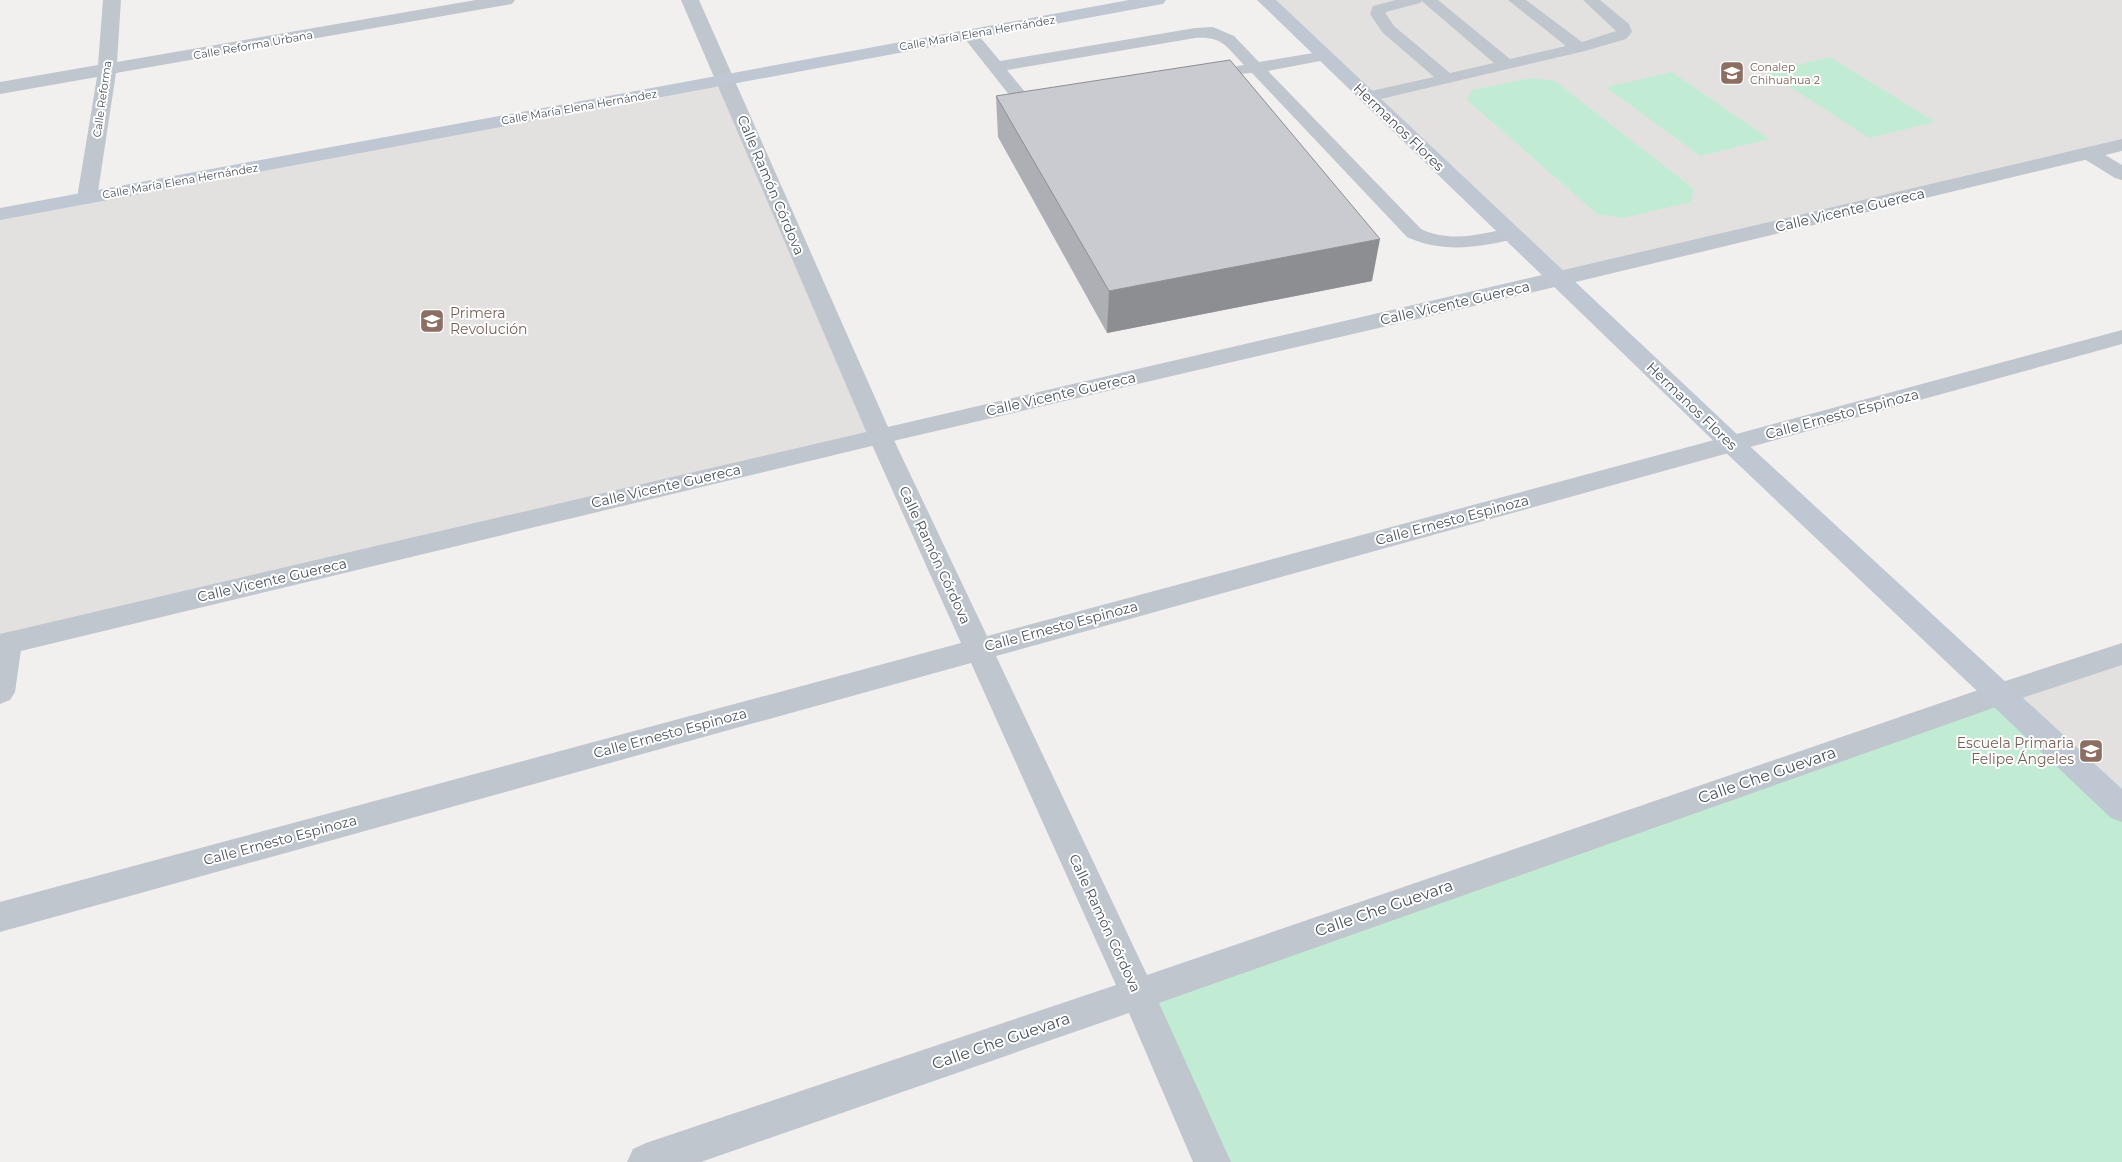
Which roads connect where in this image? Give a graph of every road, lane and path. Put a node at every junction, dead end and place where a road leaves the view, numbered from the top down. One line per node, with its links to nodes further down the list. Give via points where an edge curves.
1 (112, 0): 16 (street, Calle Reforma)
2 (506, 0): 16 (street, Calle Reforma Urbana)
3 (690, 0): 19 (street, Calle Ramón Córdova)
4 (1157, 0): 10 (main road, Calle María Elena Hernández)
5 (1266, 0): 12 (main road, Hermanos Flores)
6 (1415, 0): 18 (lane, via 1386,6 1379,9 1378,14 1388,29)
7 (1429, 0): 13 (lane)
8 (1516, 0): 11 (lane)
9 (1591, 0): 11 (lane, via 1618,22 1624,32 1613,40)
10 (969, 34): 14 (lane); 19 (main road, Calle María Elena Hernández)
11 (1579, 48): 13 (lane)
12 (1325, 56): 15 (lane); 21 (main road, Hermanos Flores)
13 (1507, 65): 18 (lane)
14 (996, 67): 15 (lane, via 1207,32 1228,39); 22 (lane, via 1024,102 1043,106)
15 (1257, 68): 17 (lane); 28 (lane, via 1414,233 1425,240 1444,243)
16 (107, 70): 20 (street, Calle Reforma Urbana); 26 (street, Calle Reforma)
17 (1230, 72)
18 (1447, 79): 21 (lane)
19 (726, 80): 26 (main road, Calle María Elena Hernández); 31 (street, Calle Ramón Córdova)
20 (0, 88)
21 (1368, 97): 28 (main road, Hermanos Flores)
22 (1062, 102)
23 (2122, 145): 24 (street, Calle Vicente Guereca)
24 (2088, 153): 25 (street); 29 (street, Calle Vicente Guereca)
25 (2122, 174)
26 (87, 198): 27 (main road, Calle María Elena Hernández)
27 (0, 214)
28 (1512, 234): 29 (main road, Hermanos Flores)
29 (1559, 279): 31 (street, Calle Vicente Guereca); 32 (main road, Hermanos Flores)
30 (2122, 338): 32 (street, Calle Ernesto Espinoza)
31 (880, 436): 33 (street, Calle Vicente Guereca); 34 (street, Calle Ramón Córdova)
32 (1732, 444): 34 (street, Calle Ernesto Espinoza); 37 (main road, Hermanos Flores)
33 (4, 644): 36 (street)
34 (978, 649): 39 (street, Calle Ernesto Espinoza); 40 (street, Calle Ramón Córdova)
35 (2122, 654): 37 (street, Calle Che Guevara)
36 (0, 692)
37 (2000, 694): 38 (main road, Hermanos Flores); 40 (street, Calle Che Guevara)
38 (2122, 809)
39 (0, 917)
40 (1138, 994): 41 (street, Calle Che Guevara); 42 (street, Calle Ramón Córdova)
41 (646, 1162)
42 (1212, 1162)

